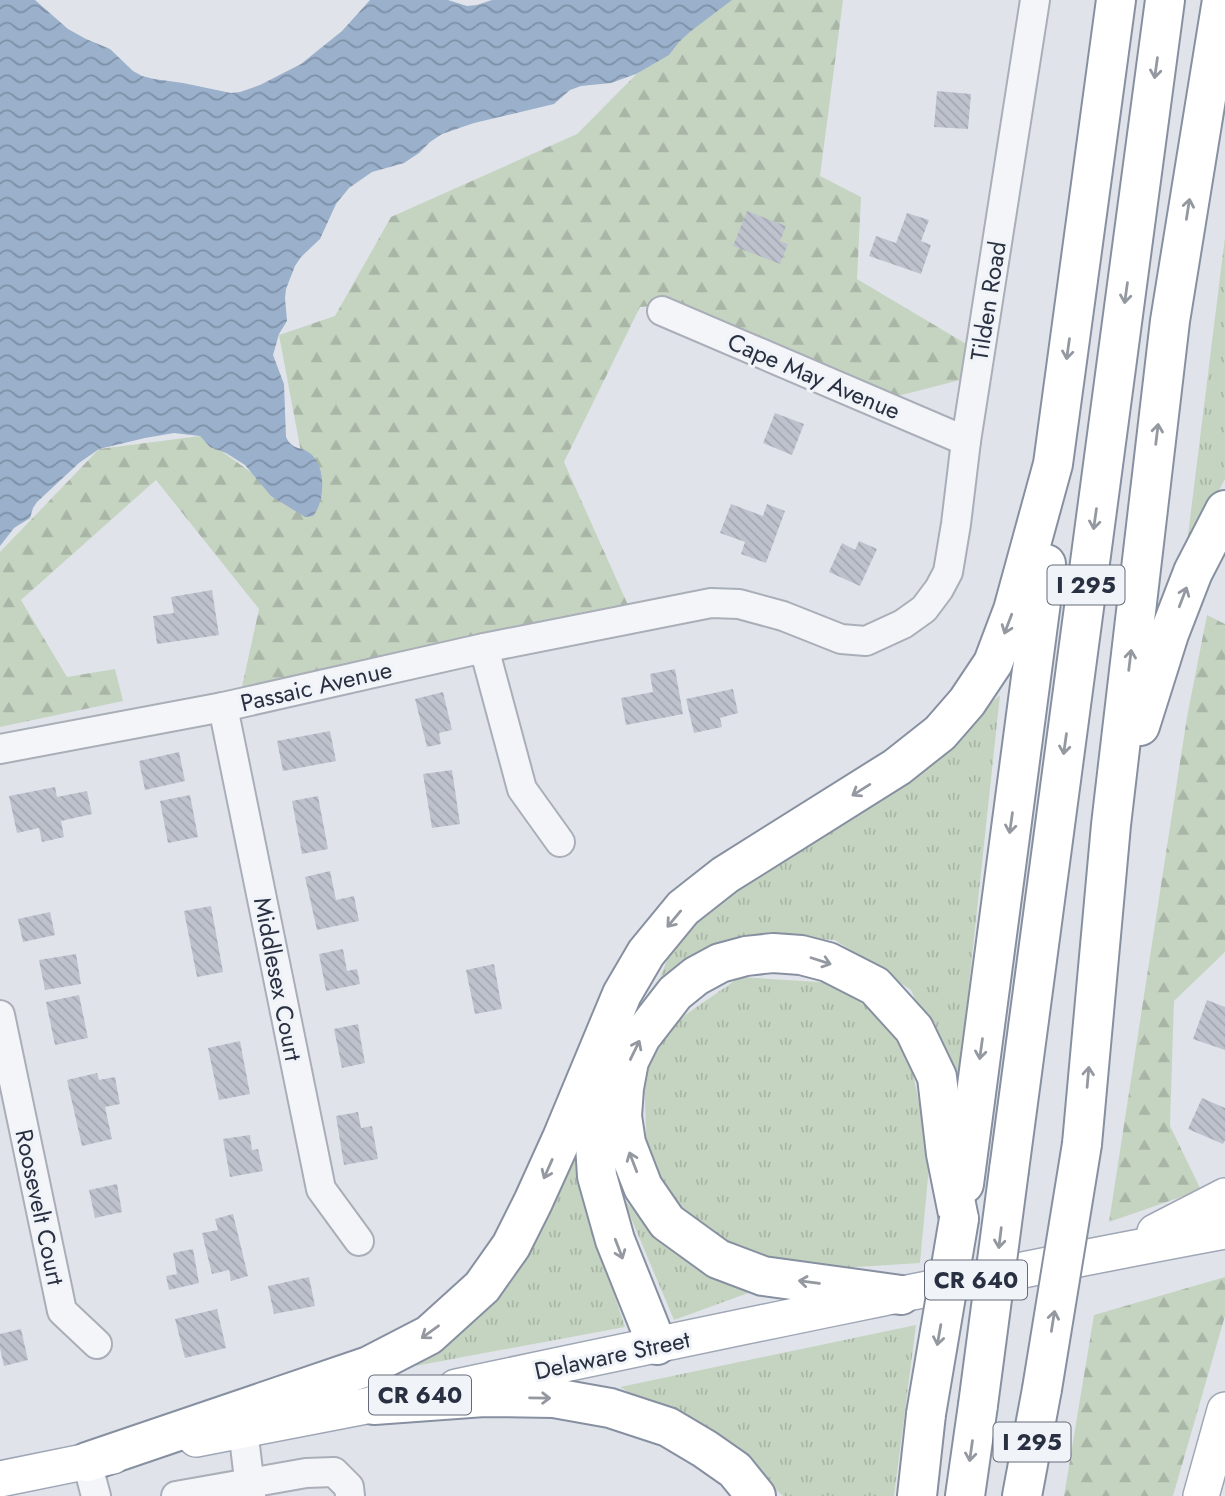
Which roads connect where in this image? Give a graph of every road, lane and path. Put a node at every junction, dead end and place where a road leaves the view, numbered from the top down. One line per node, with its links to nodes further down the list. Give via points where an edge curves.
1 (1035, 0): 6 (street, Tilden Road)
2 (1116, 0): 7 (highway, one-way to 7)
3 (1165, 0): 36 (highway, I 295, one-way to 36, bridge)
4 (1222, 0): 13 (highway, I 295, one-way to 4, via 1170,321)
5 (662, 311): 6 (street, Cape May Avenue)
6 (966, 441): 9 (street, Tilden Road, via 948,572 923,609 903,624 866,641 841,639 783,616 739,604 711,603)
7 (1052, 464): 16 (highway, one-way to 16, via 1013,610 993,663 967,702 940,733 897,767 725,875 683,908 634,973); 18 (highway, one-way to 18, via 1049,540)
8 (1225, 510): 13 (highway, one-way to 8, via 1169,634)
9 (631, 620): 10 (street, Passaic Avenue)
10 (484, 648): 11 (street, Passaic Avenue); 14 (street, via 522,789)
11 (223, 706): 12 (street, Passaic Avenue); 20 (street, Middlesex Court, via 321,1189)
12 (0, 749)
13 (1111, 825): 37 (highway, I 295, one-way to 13, bridge, via 1082,1144)
14 (560, 842)
15 (0, 1015): 23 (street, Roosevelt Court, via 62,1311)
16 (594, 1061): 24 (highway, one-way to 24, via 597,1177 615,1240); 29 (highway, one-way to 29, via 511,1246 482,1287 429,1335 369,1366)
17 (1225, 1196): 21 (main road)
18 (959, 1219): 22 (highway, one-way to 18, via 763,1276 718,1259 667,1222 643,1187 626,1143 622,1116 629,1061 666,1004 696,976 720,962 773,953 828,962 876,986 914,1029 937,1077); 35 (highway, one-way to 35, bridge)
19 (1225, 1231): 21 (main road, Delaware Street / CR 640)
20 (359, 1241)
21 (1114, 1252): 22 (main road, Delaware Street / CR 640)
22 (901, 1295): 24 (main road, Delaware Street / CR 640)
23 (97, 1344)
24 (657, 1345): 25 (main road, Delaware Street / CR 640)
25 (374, 1405): 27 (main road, Delaware Street / CR 640); 34 (highway, one-way to 34, via 484,1397 554,1398 610,1408 668,1427 696,1443 735,1471)
26 (1225, 1410): 31 (main road)
27 (243, 1429): 29 (main road, Delaware Street / CR 640); 30 (street)
28 (0, 1479): 29 (main road, Delaware Street / CR 640)
29 (91, 1479)
30 (250, 1489): 32 (street); 33 (street, via 306,1473 334,1472 349,1488)
31 (1210, 1493)
32 (176, 1496)
33 (350, 1496)
34 (756, 1496)
35 (917, 1496)
36 (965, 1496)
37 (1022, 1496)

